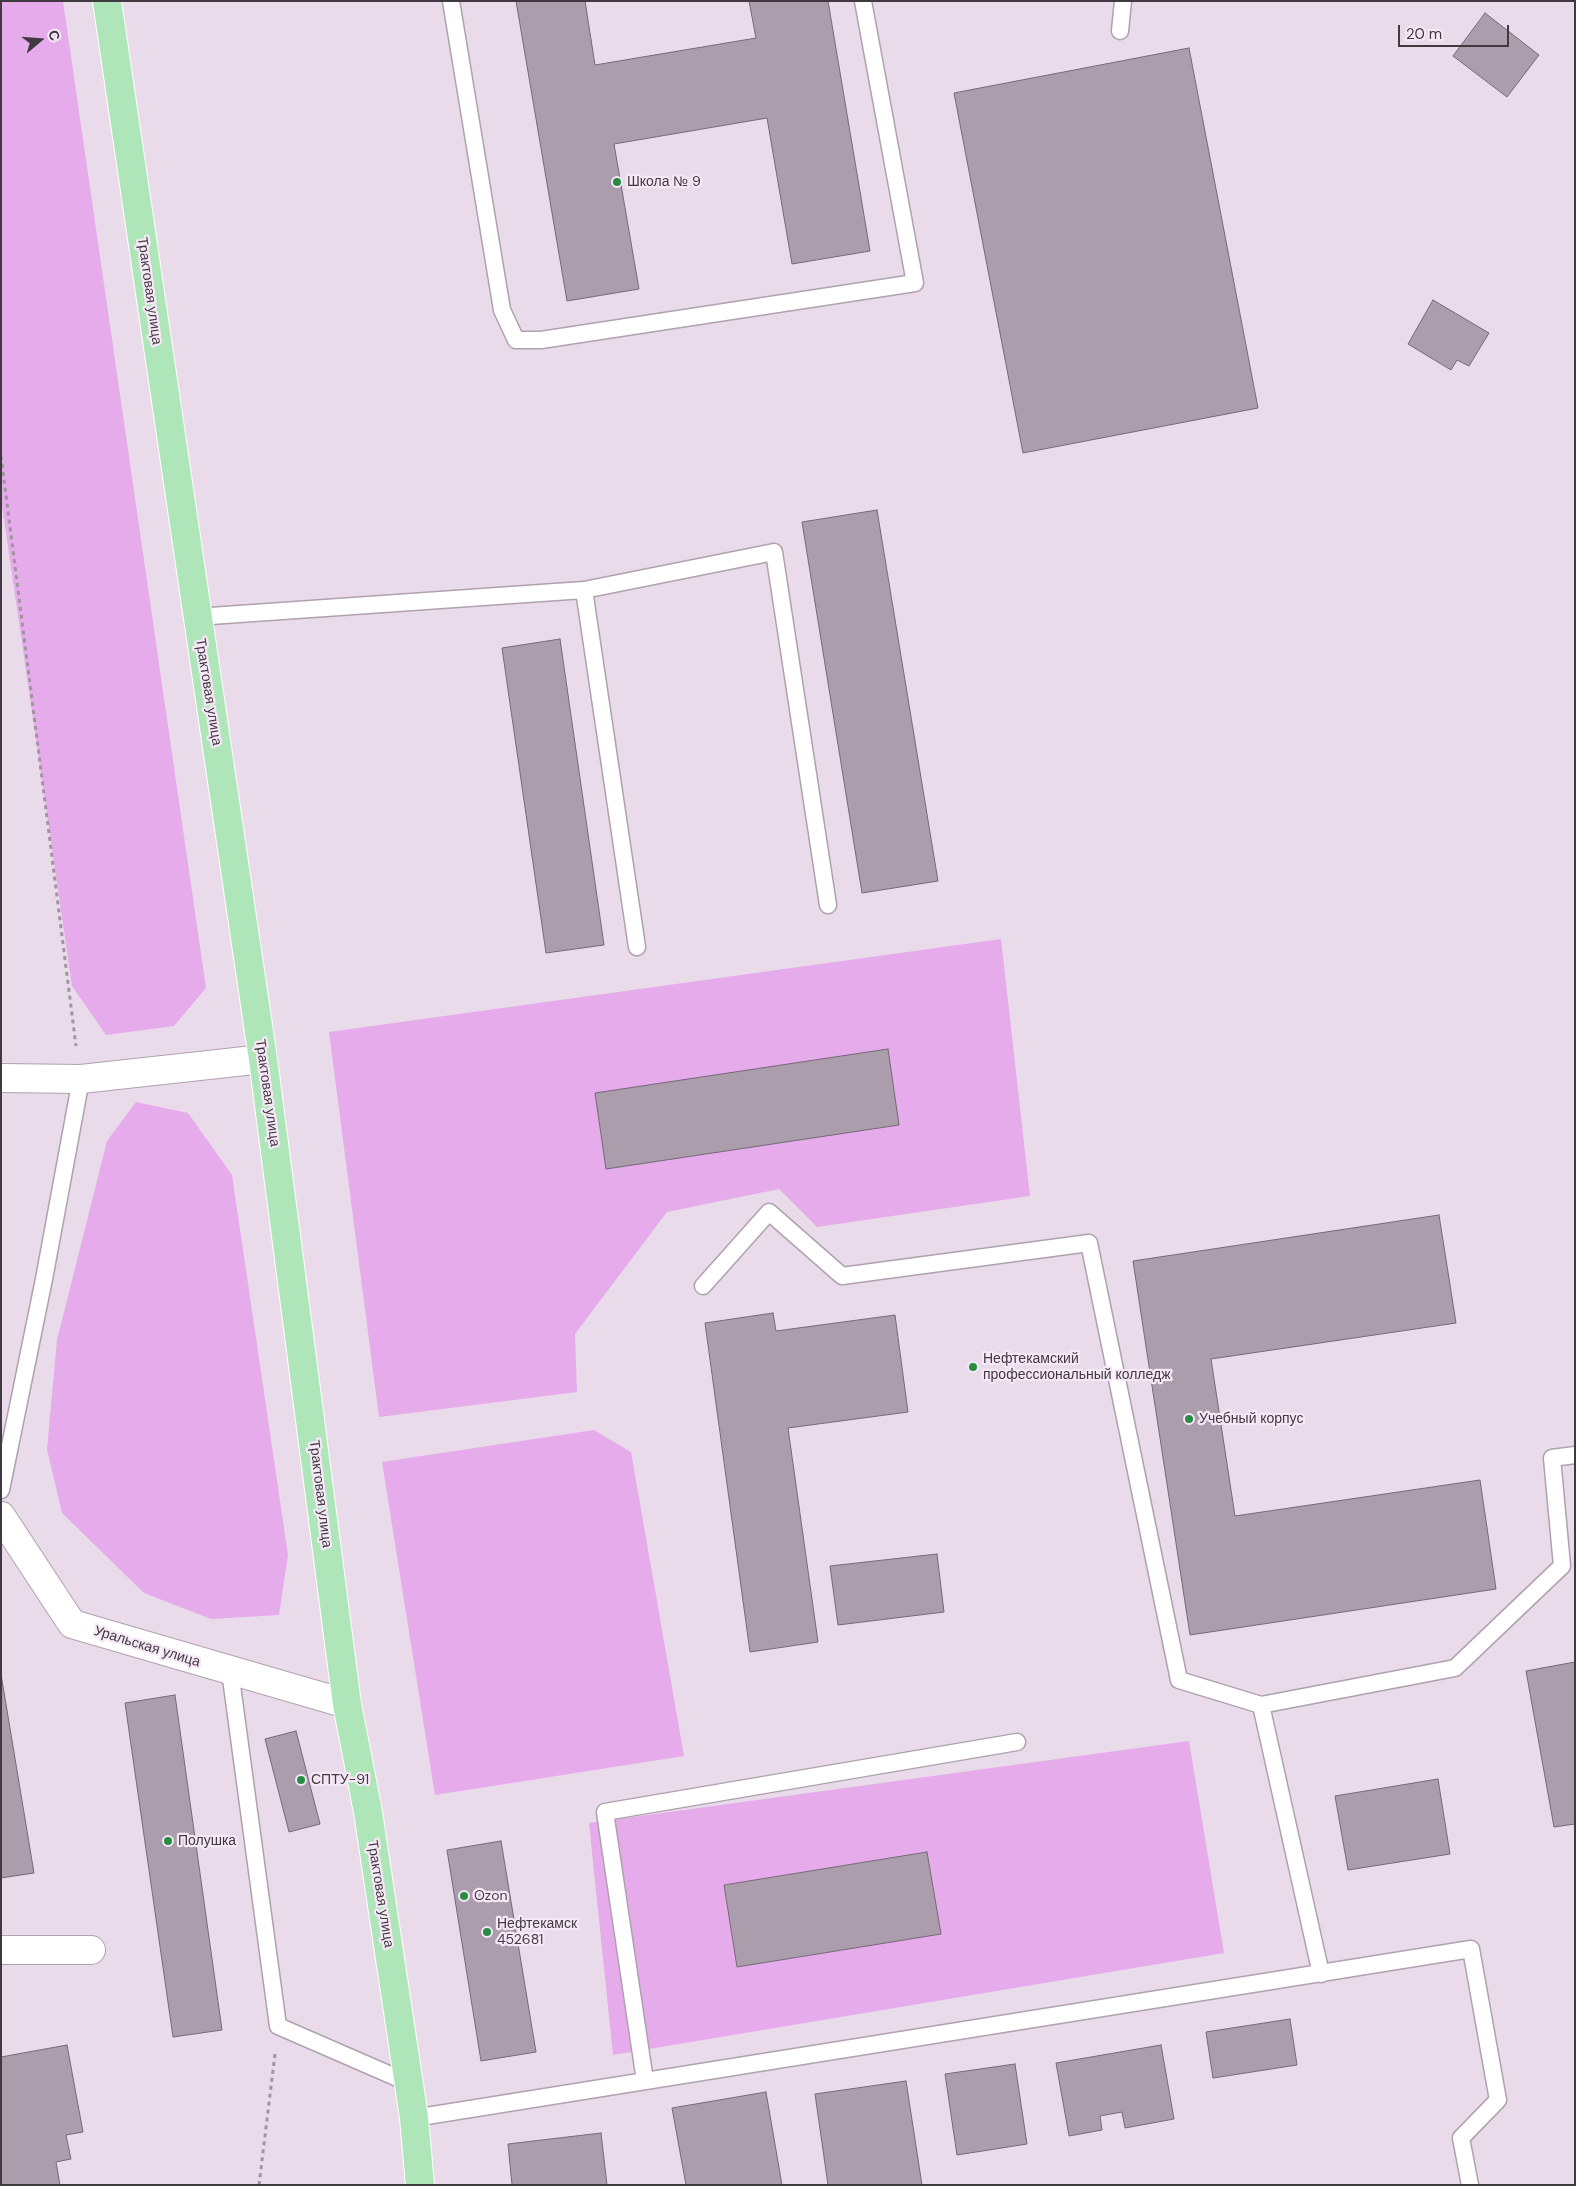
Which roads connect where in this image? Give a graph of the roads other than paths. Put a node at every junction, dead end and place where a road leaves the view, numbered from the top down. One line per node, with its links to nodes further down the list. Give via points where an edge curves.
1 (106, 1): 7 (main road, Трактовая улица)
2 (451, 1): 3 (lane, via 502,310 516,340 915,283)
3 (863, 1)
4 (1123, 1): 5 (lane)
5 (1120, 31)
6 (584, 590): 7 (lane); 8 (lane, via 774,552); 9 (lane)
7 (196, 617): 10 (main road, Трактовая улица)
8 (828, 905)
9 (637, 947)
10 (263, 1059): 12 (street); 18 (main road, Трактовая улица)
11 (1, 1078): 12 (street)
12 (81, 1079): 15 (lane)
13 (704, 1286): 19 (lane, via 769,1212 842,1276 1089,1243 1179,1680)
14 (1575, 1455): 19 (lane, via 1552,1458 1562,1566 1455,1668)
15 (1, 1490)
16 (1, 1516): 17 (street, Уральская улица, via 72,1624)
17 (230, 1672): 18 (street, Уральская улица); 25 (lane, via 278,2026)
18 (347, 1704): 25 (main road, Трактовая улица, via 368,1812)
19 (1261, 1705): 23 (lane)
20 (1017, 1742): 24 (lane, via 605,1812)
21 (1, 1950): 22 (street)
22 (91, 1950)
23 (1321, 1974): 24 (lane); 28 (lane, via 1471,1948 1498,2100 1461,2138)
24 (645, 2081): 26 (lane)
25 (409, 2083): 26 (main road, Трактовая улица)
26 (414, 2118): 27 (main road, Трактовая улица)
27 (420, 2185)
28 (1470, 2185)

